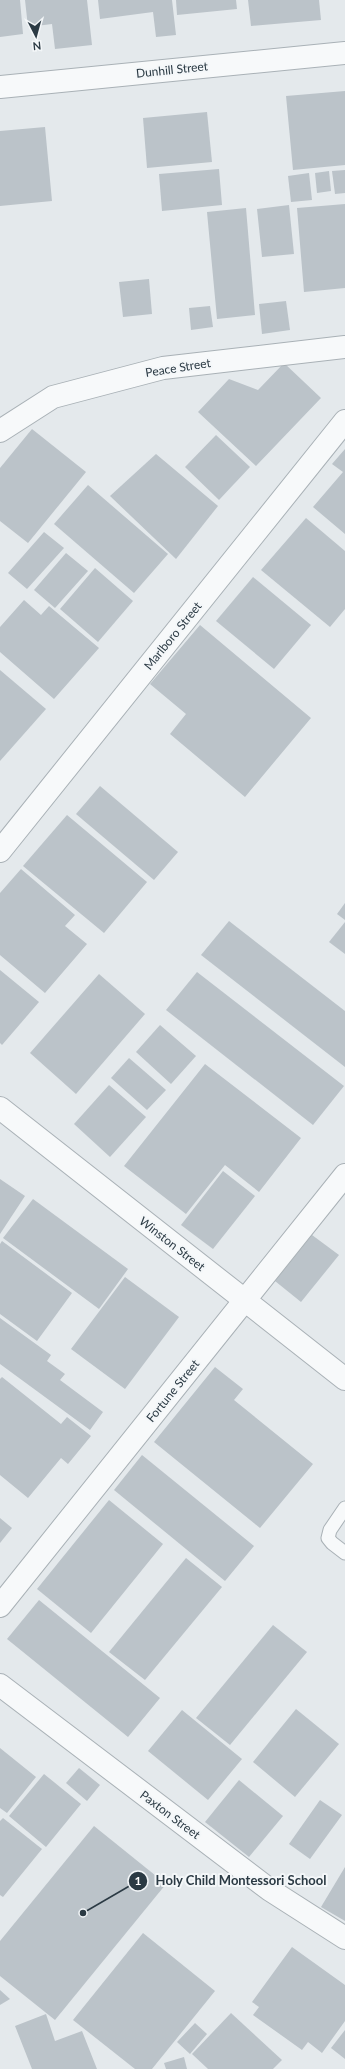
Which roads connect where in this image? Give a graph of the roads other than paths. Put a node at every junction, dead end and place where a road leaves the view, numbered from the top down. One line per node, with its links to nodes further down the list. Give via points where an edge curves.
1 (345, 53): 2 (street, Dunhill Street)
2 (0, 87)
3 (345, 347): 5 (street, Peace Street, via 163,368 53,397)
4 (345, 421): 6 (street, Marlboro Street)
5 (0, 431)
6 (0, 850)
7 (0, 1108): 9 (street, Winston Street)
8 (345, 1175): 9 (street, Fortune Street)
9 (244, 1301): 10 (street, Winston Street); 13 (street, Fortune Street)
10 (345, 1379)
11 (345, 1508): 12 (lane, via 330,1530 328,1538)
12 (345, 1553)
13 (0, 1606)
14 (0, 1685): 15 (street, Paxton Street, via 270,1890)
15 (345, 1938)

